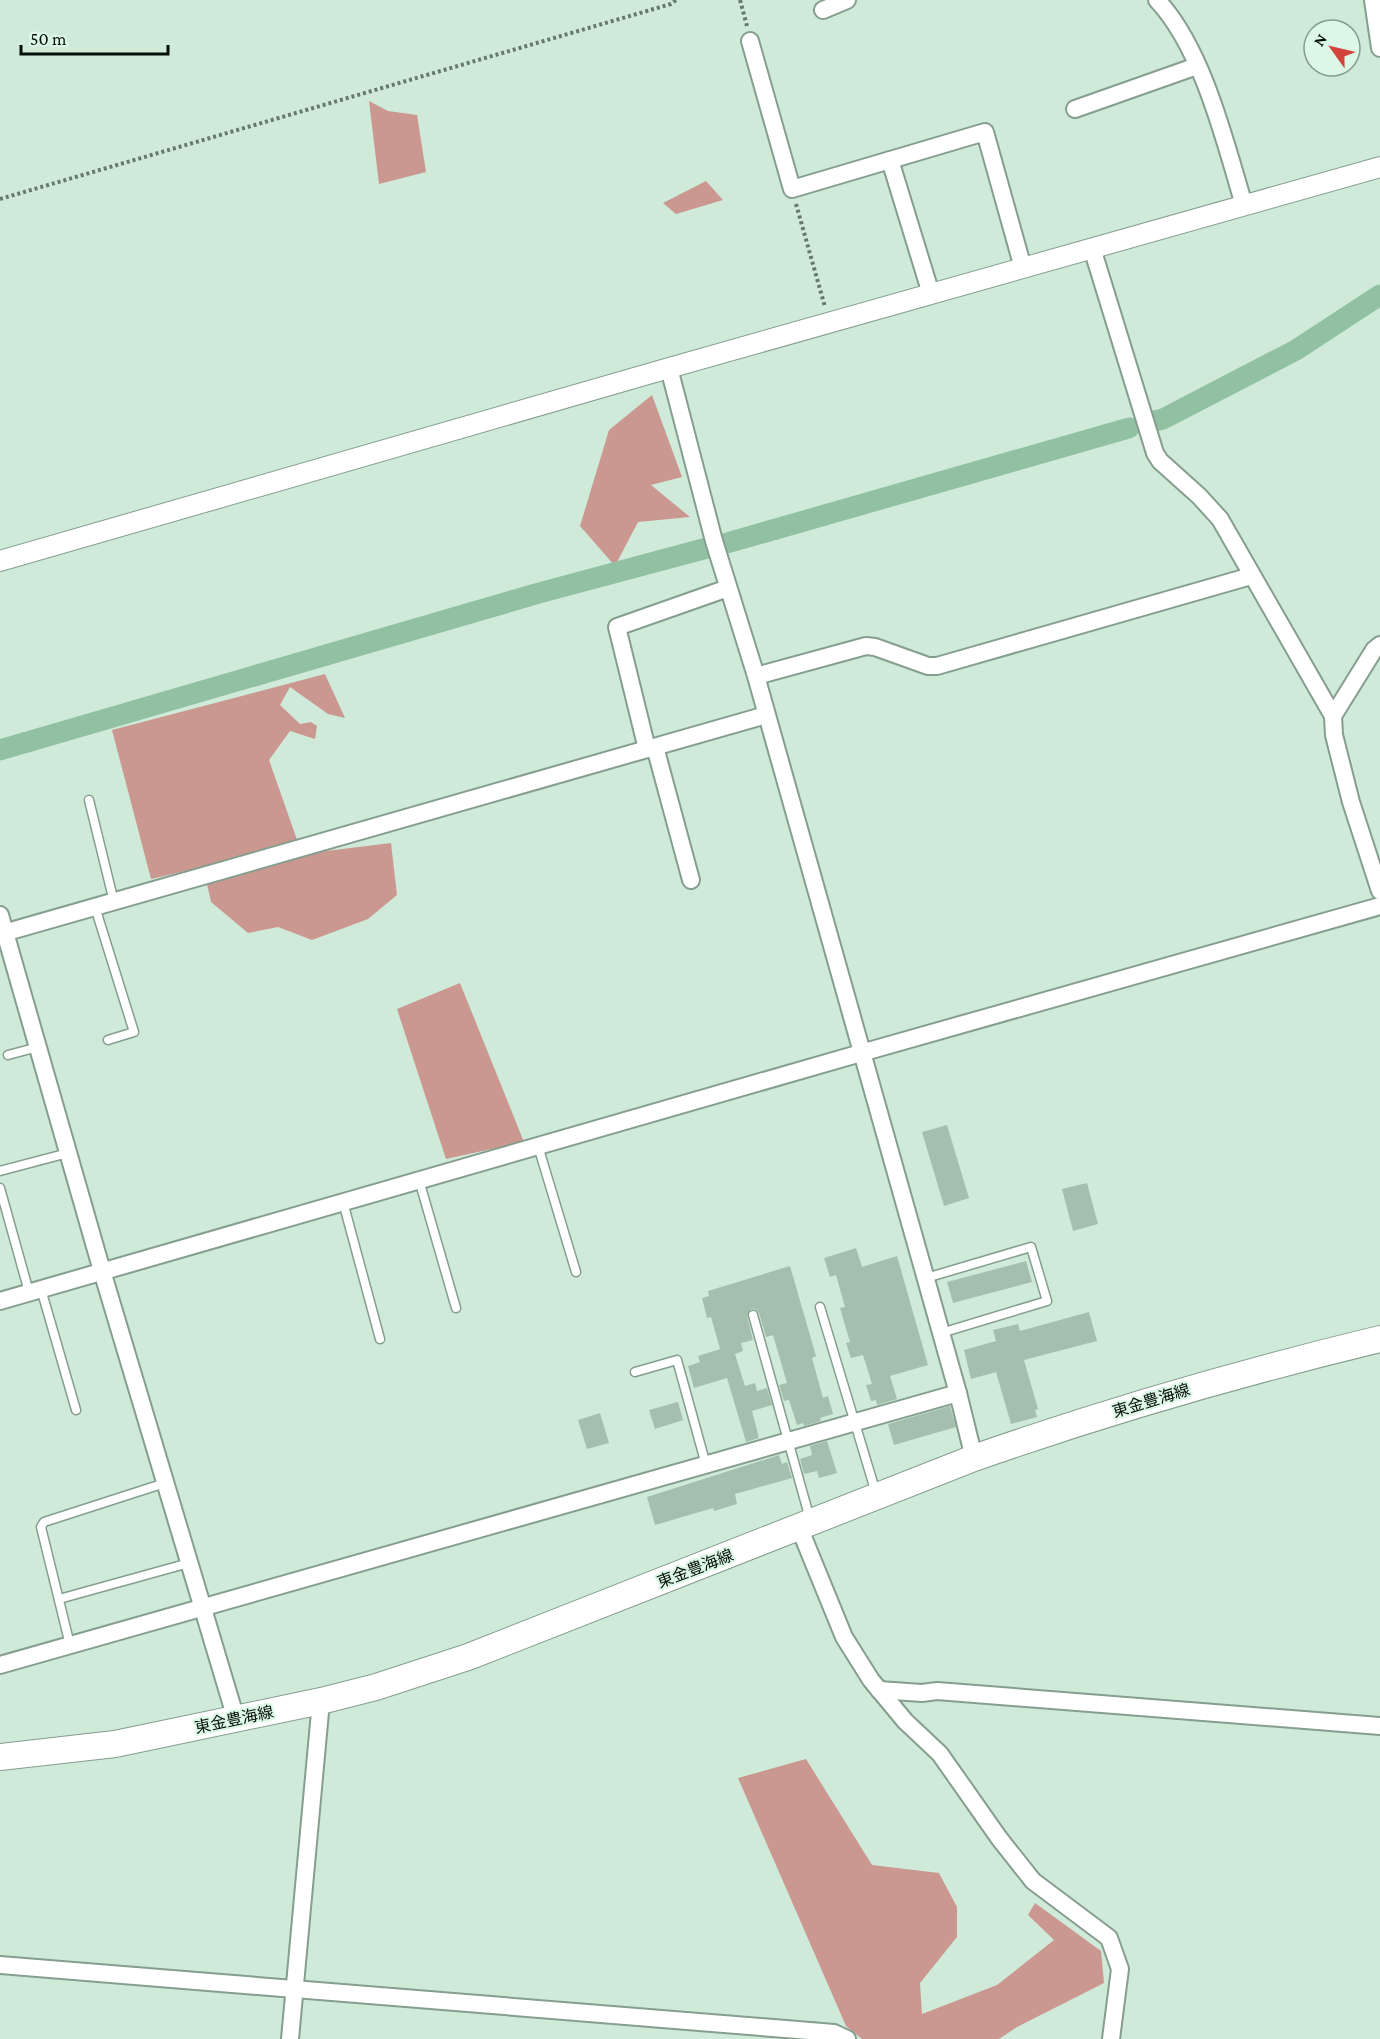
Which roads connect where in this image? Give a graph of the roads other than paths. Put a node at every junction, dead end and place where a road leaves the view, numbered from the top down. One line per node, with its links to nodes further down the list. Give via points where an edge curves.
1 (846, 0): 4 (street)
2 (1157, 0): 7 (street, via 1168,12)
3 (1373, 0): 6 (street)
4 (823, 10)
5 (750, 41): 9 (street, via 792,189)
6 (1380, 48)
7 (1197, 66): 8 (street); 11 (street, via 1211,98)
8 (1075, 109)
9 (890, 160): 13 (street, via 985,132); 14 (street)
10 (1380, 167): 11 (street)
11 (1244, 205): 12 (street)
12 (1092, 248): 13 (street); 17 (street, via 1155,453 1220,519)
13 (1023, 268): 14 (street)
14 (931, 294): 15 (street)
15 (669, 368): 16 (street); 18 (street)
16 (0, 561)
17 (1251, 576): 20 (street, via 937,666 866,646); 22 (street)
18 (728, 588): 20 (street); 23 (street, via 617,627)
19 (1380, 645): 22 (street)
20 (756, 676): 21 (street)
21 (766, 715): 23 (street); 34 (street)
22 (1332, 716): 26 (street, via 1350,802)
23 (651, 748): 25 (street); 27 (street)
24 (89, 800): 27 (lane)
25 (691, 880)
26 (1380, 891)
27 (114, 902): 29 (street)
28 (1380, 906): 34 (street)
29 (95, 907): 31 (street); 32 (lane, via 134,1032)
30 (0, 915): 31 (street)
31 (2, 934): 33 (street)
32 (108, 1040)
33 (38, 1047): 35 (lane); 37 (street)
34 (861, 1053): 36 (street); 44 (street)
35 (8, 1055)
36 (538, 1146): 39 (street); 43 (lane)
37 (68, 1153): 38 (lane); 42 (street)
38 (0, 1172)
39 (419, 1180): 41 (street); 48 (lane)
40 (0, 1188): 45 (lane)
41 (343, 1202): 42 (street); 51 (lane)
42 (102, 1271): 45 (street); 60 (street)
43 (576, 1272)
44 (926, 1278): 50 (street); 50 (lane, via 1031,1246 1047,1301)
45 (35, 1291): 46 (street); 55 (lane)
46 (0, 1301)
47 (820, 1307): 56 (lane)
48 (456, 1308)
49 (753, 1314): 57 (lane)
50 (941, 1333): 54 (street)
51 (380, 1339)
52 (1380, 1339): 58 (main road, 東金豊海線, via 1168,1395)
53 (635, 1372): 59 (lane, via 677,1360)
54 (958, 1393): 56 (street); 58 (street)
55 (76, 1410)
56 (855, 1423): 57 (street); 61 (lane)
57 (789, 1442): 59 (street); 62 (lane)
58 (974, 1458): 61 (main road, 東金豊海線)
59 (706, 1465): 65 (street)
60 (165, 1483): 63 (street); 64 (lane, via 44,1522 41,1527)
61 (877, 1496): 62 (main road, 東金豊海線)
62 (805, 1525): 68 (street, via 844,1636); 69 (main road, 東金豊海線, via 468,1657)
63 (189, 1563): 64 (lane); 65 (street)
64 (59, 1599): 66 (lane)
65 (202, 1608): 66 (street); 70 (street)
66 (70, 1645): 67 (street)
67 (0, 1665)
68 (879, 1690): 71 (street, via 937,1691); 77 (street, via 940,1754 1033,1881 1109,1938 1120,1969)
69 (321, 1701): 70 (main road, 東金豊海線); 74 (street)
70 (236, 1719): 72 (main road, 東金豊海線, via 115,1744)
71 (1380, 1726)
72 (0, 1757)
73 (0, 1965): 74 (street)
74 (294, 1989): 75 (street); 76 (street, via 834,2033)
75 (290, 2039)
76 (847, 2039)
77 (1112, 2039)

